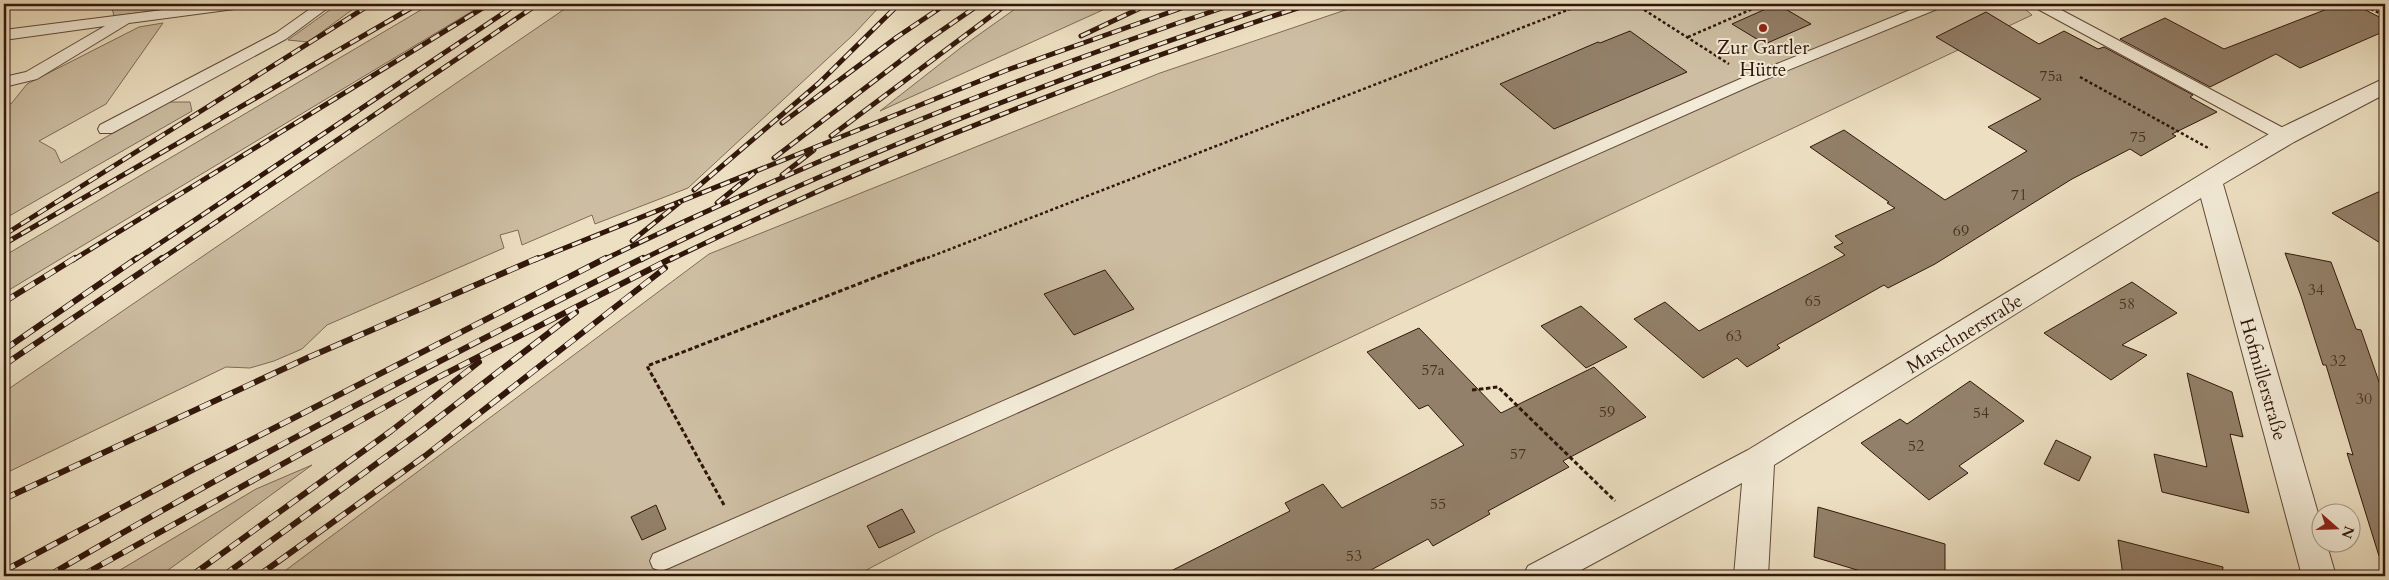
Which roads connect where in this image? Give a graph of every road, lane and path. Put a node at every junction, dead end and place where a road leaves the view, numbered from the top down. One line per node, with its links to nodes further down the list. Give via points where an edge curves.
1 (242, 4): 10 (lane)
2 (326, 4): 17 (lane, via 280,36)
3 (1583, 4): 24 (path, via 647,366)
4 (1635, 4): 12 (path)
5 (1764, 4): 12 (path)
6 (1937, 4): 14 (lane)
7 (2038, 4): 18 (lane)
8 (2361, 4): 9 (path)
9 (2385, 16)
10 (132, 17): 11 (lane); 15 (lane, via 31,76)
11 (4, 35)
12 (1688, 37): 14 (path)
13 (2080, 77): 19 (path)
14 (1753, 79): 24 (lane)
15 (4, 82)
16 (2385, 86): 18 (street, Marschnerstraße)
17 (106, 129)
18 (2285, 136): 19 (street, Marschnerstraße)
19 (2237, 164): 20 (street, Marschnerstraße)
20 (2210, 182): 22 (street, Marschnerstraße); 28 (street, Hofmillerstraße)
21 (1472, 390): 23 (path, via 1498,387)
22 (1759, 459): 23 (street, Marschnerstraße); 27 (street)
23 (1638, 524): 26 (street, Marschnerstraße)
24 (737, 527): 25 (lane)
25 (662, 561)
26 (1540, 576)
27 (1750, 576)
28 (2319, 576)

